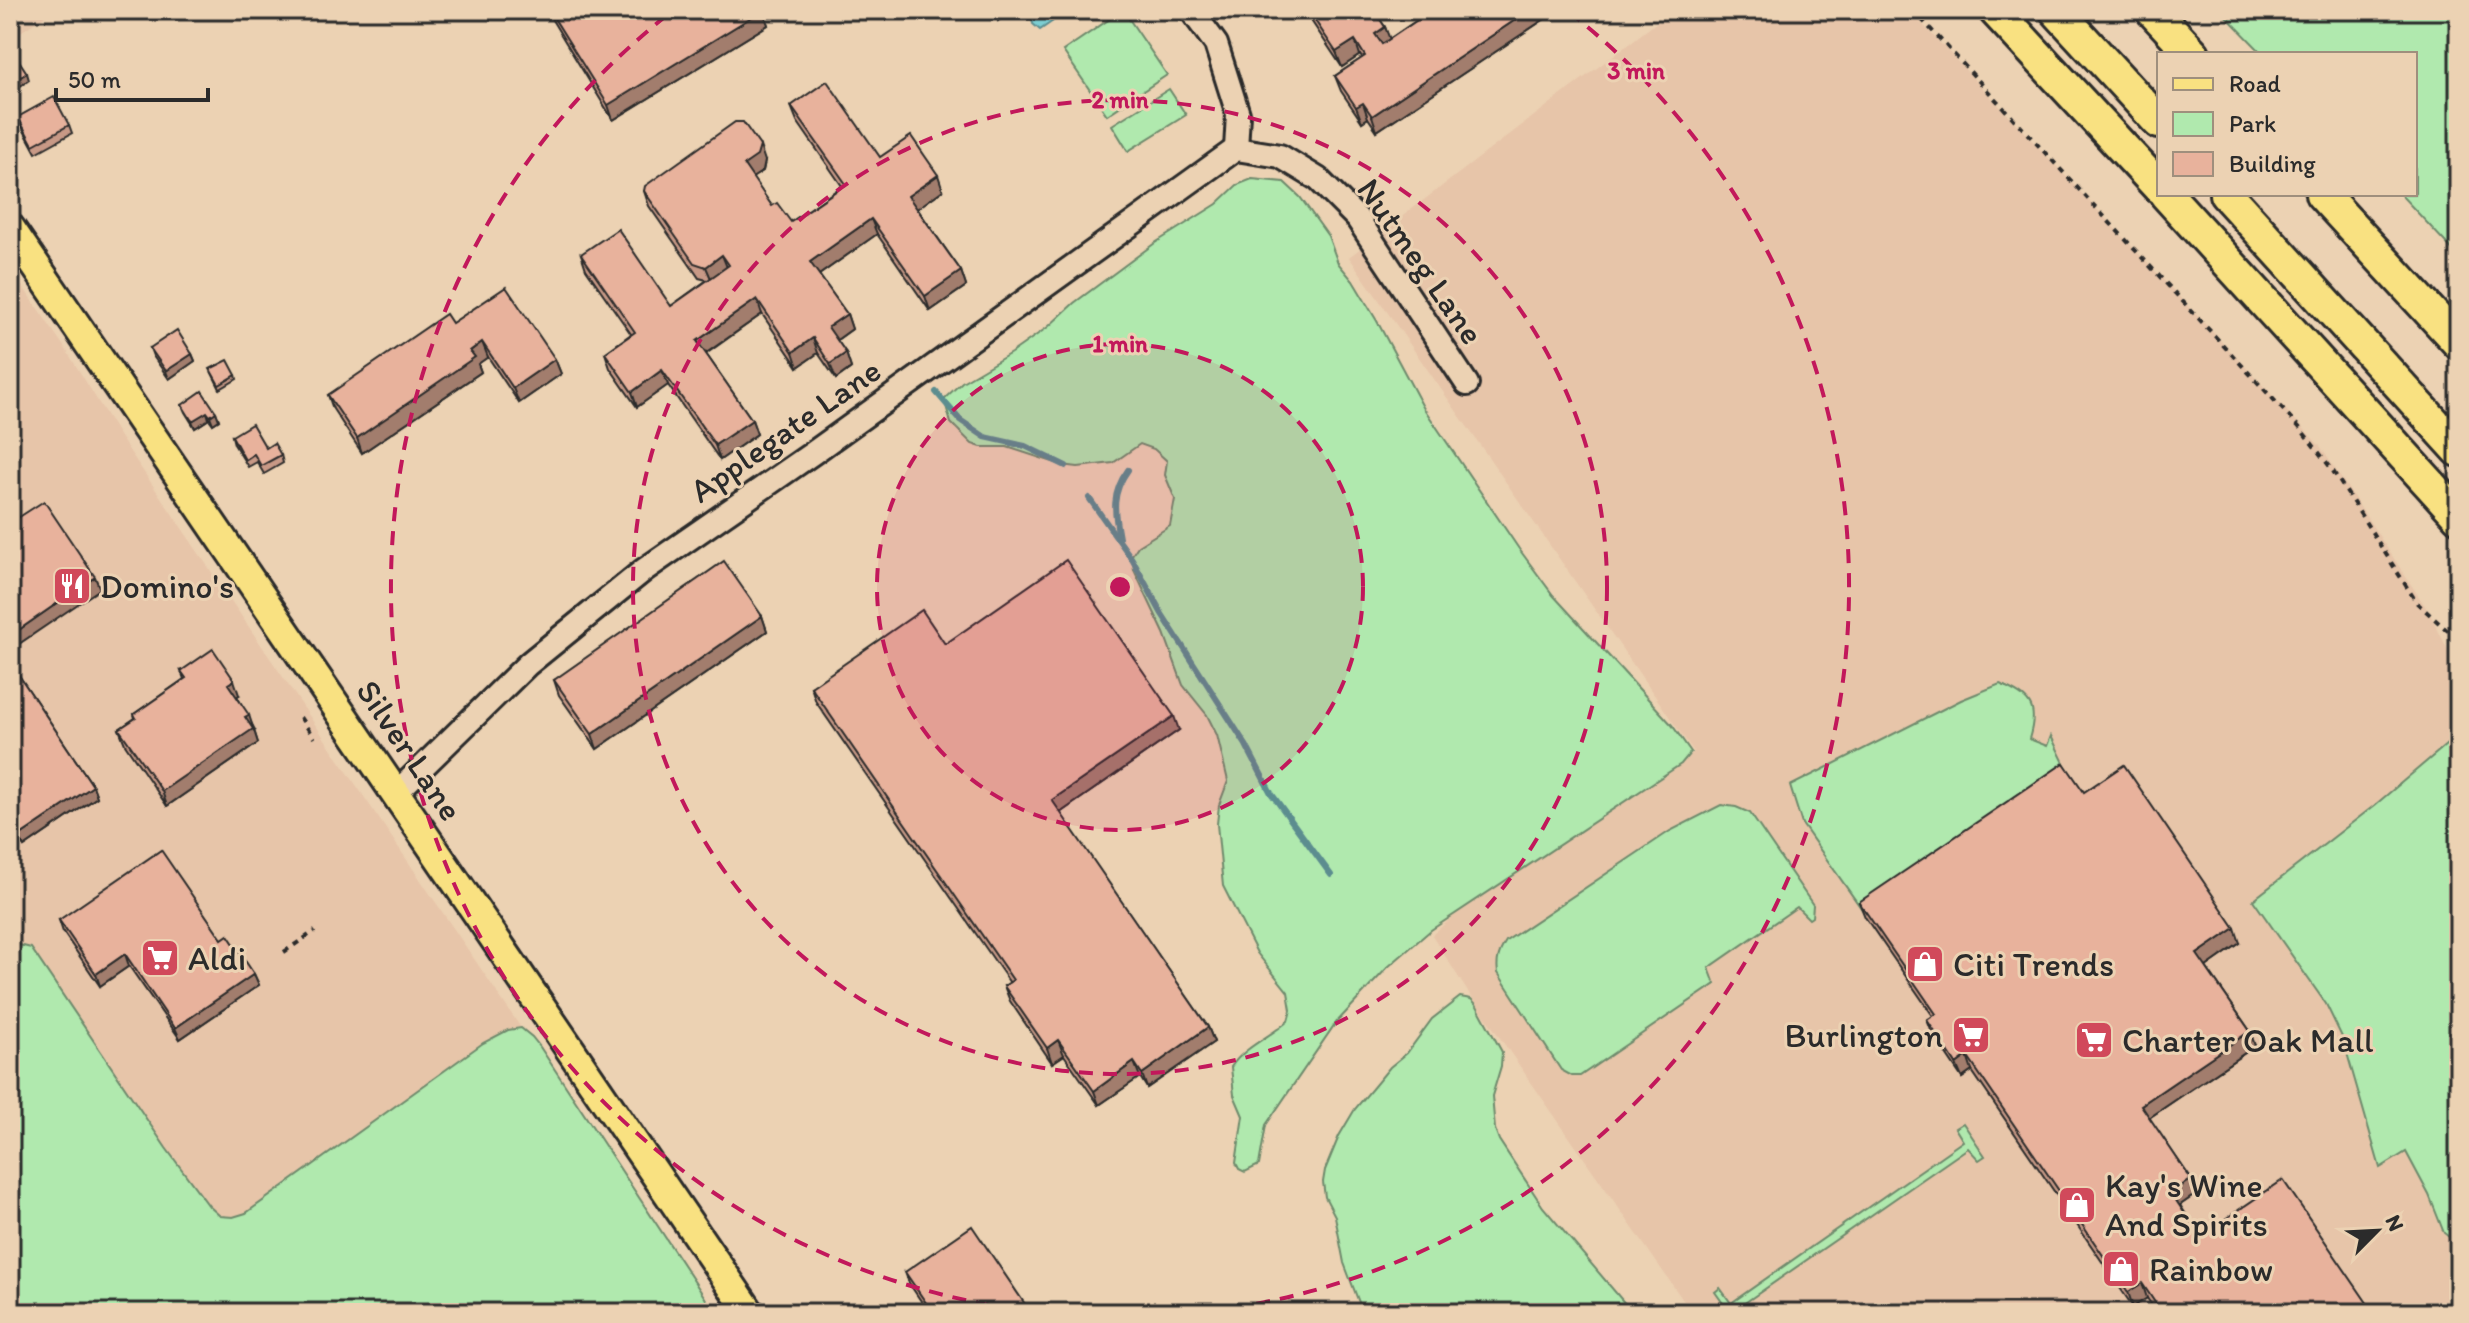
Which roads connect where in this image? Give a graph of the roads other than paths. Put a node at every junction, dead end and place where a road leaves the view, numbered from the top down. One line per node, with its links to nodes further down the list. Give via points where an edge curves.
1 (1191, 10): 9 (street, via 1216,44 1238,114)
2 (1995, 10): 10 (highway)
3 (2056, 10): 8 (highway)
4 (2086, 10): 7 (highway)
5 (2152, 10): 6 (highway)
6 (2191, 52)
7 (2157, 87)
8 (2157, 120)
9 (1236, 149): 17 (street, Nutmeg Lane, via 1280,156 1318,179 1357,218); 21 (street, Applegate Lane, via 644,570 528,664)
10 (2157, 185)
11 (2168, 196): 20 (highway)
12 (2228, 196): 19 (highway)
13 (2258, 196): 18 (highway)
14 (2324, 196): 16 (highway)
15 (10, 228): 21 (main road, Silver Lane)
16 (2459, 343)
17 (1467, 384)
18 (2459, 418)
19 (2459, 450)
20 (2459, 516)
21 (396, 793): 22 (main road, Silver Lane)
22 (750, 1313)

